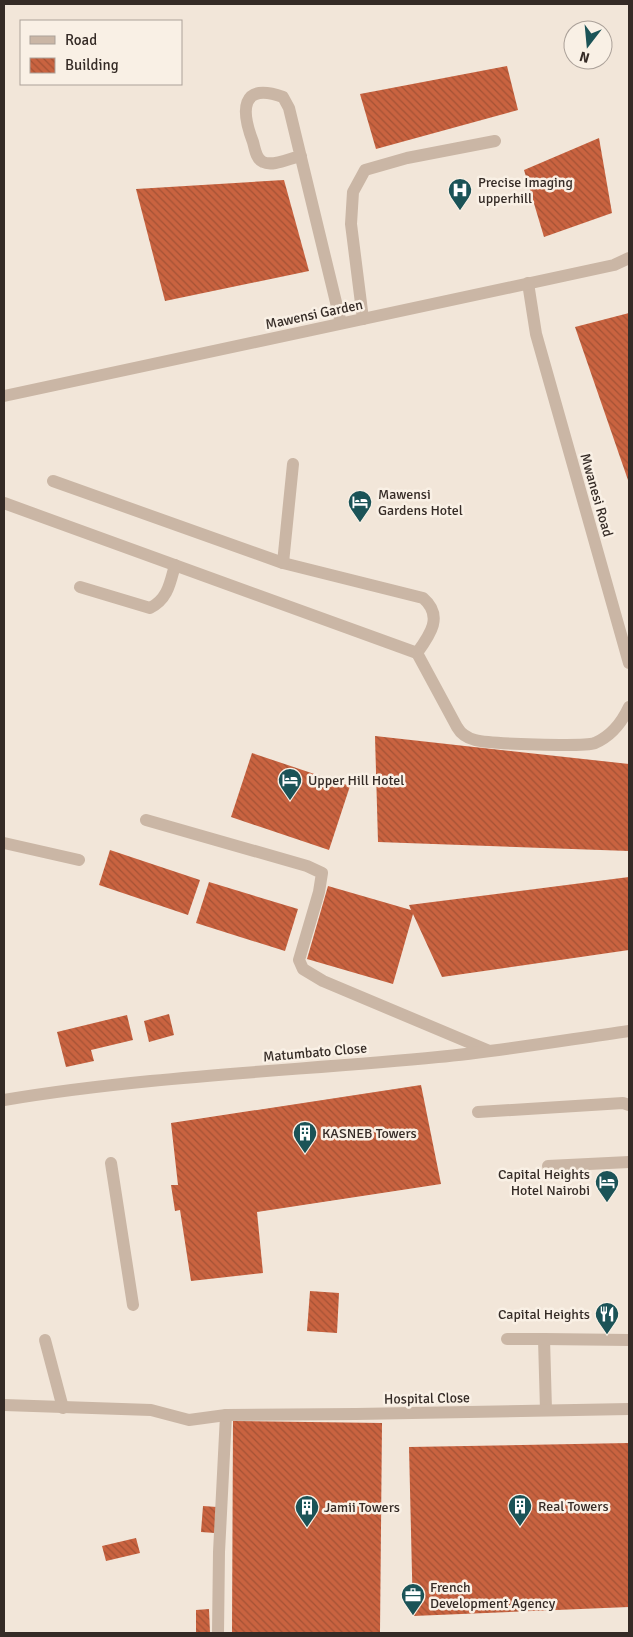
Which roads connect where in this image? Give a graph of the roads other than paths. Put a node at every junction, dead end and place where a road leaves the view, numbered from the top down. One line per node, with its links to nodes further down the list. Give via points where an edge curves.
1 (494, 141): 5 (street, via 365,170 353,192 351,224)
2 (300, 156): 2 (street, via 272,164 258,159 245,113 251,97 259,92 283,97 289,108); 6 (street)
3 (629, 258): 4 (street, Mawensi Garden, via 614,265)
4 (528, 283): 5 (street, Mawensi Garden); 15 (street, Mwanesi Road, via 536,334)
5 (363, 319): 6 (street, Mawensi Garden)
6 (341, 323): 7 (street, Mawensi Garden)
7 (4, 396)
8 (293, 464): 11 (street)
9 (53, 482): 11 (street)
10 (4, 503): 12 (street)
11 (283, 563): 14 (street, via 423,598 430,603 434,619)
12 (175, 565): 13 (street, via 168,590 160,603 150,608); 14 (street)
13 (80, 587)
14 (417, 653): 16 (street, via 461,733 477,741 593,744 612,732)
15 (629, 663)
16 (629, 707)
17 (146, 820): 21 (street, via 322,873 298,960 303,969 323,981)
18 (4, 843): 19 (street)
19 (79, 860)
20 (629, 1031): 21 (street, Matumbato Close)
21 (489, 1051): 22 (street, Matumbato Close, via 143,1082)
22 (4, 1100)
23 (629, 1104): 24 (street)
24 (478, 1112)
25 (629, 1162): 27 (street)
26 (111, 1163): 28 (street)
27 (548, 1166)
28 (133, 1305)
29 (507, 1339): 30 (street)
30 (544, 1339): 32 (street); 36 (street)
31 (45, 1340): 34 (street)
32 (629, 1340)
33 (4, 1405): 34 (street, Hospital Close)
34 (63, 1408): 37 (street, Hospital Close, via 151,1410 189,1420)
35 (629, 1409): 36 (street, Hospital Close)
36 (546, 1410): 37 (street, Hospital Close)
37 (226, 1415): 38 (street)
38 (218, 1633)

